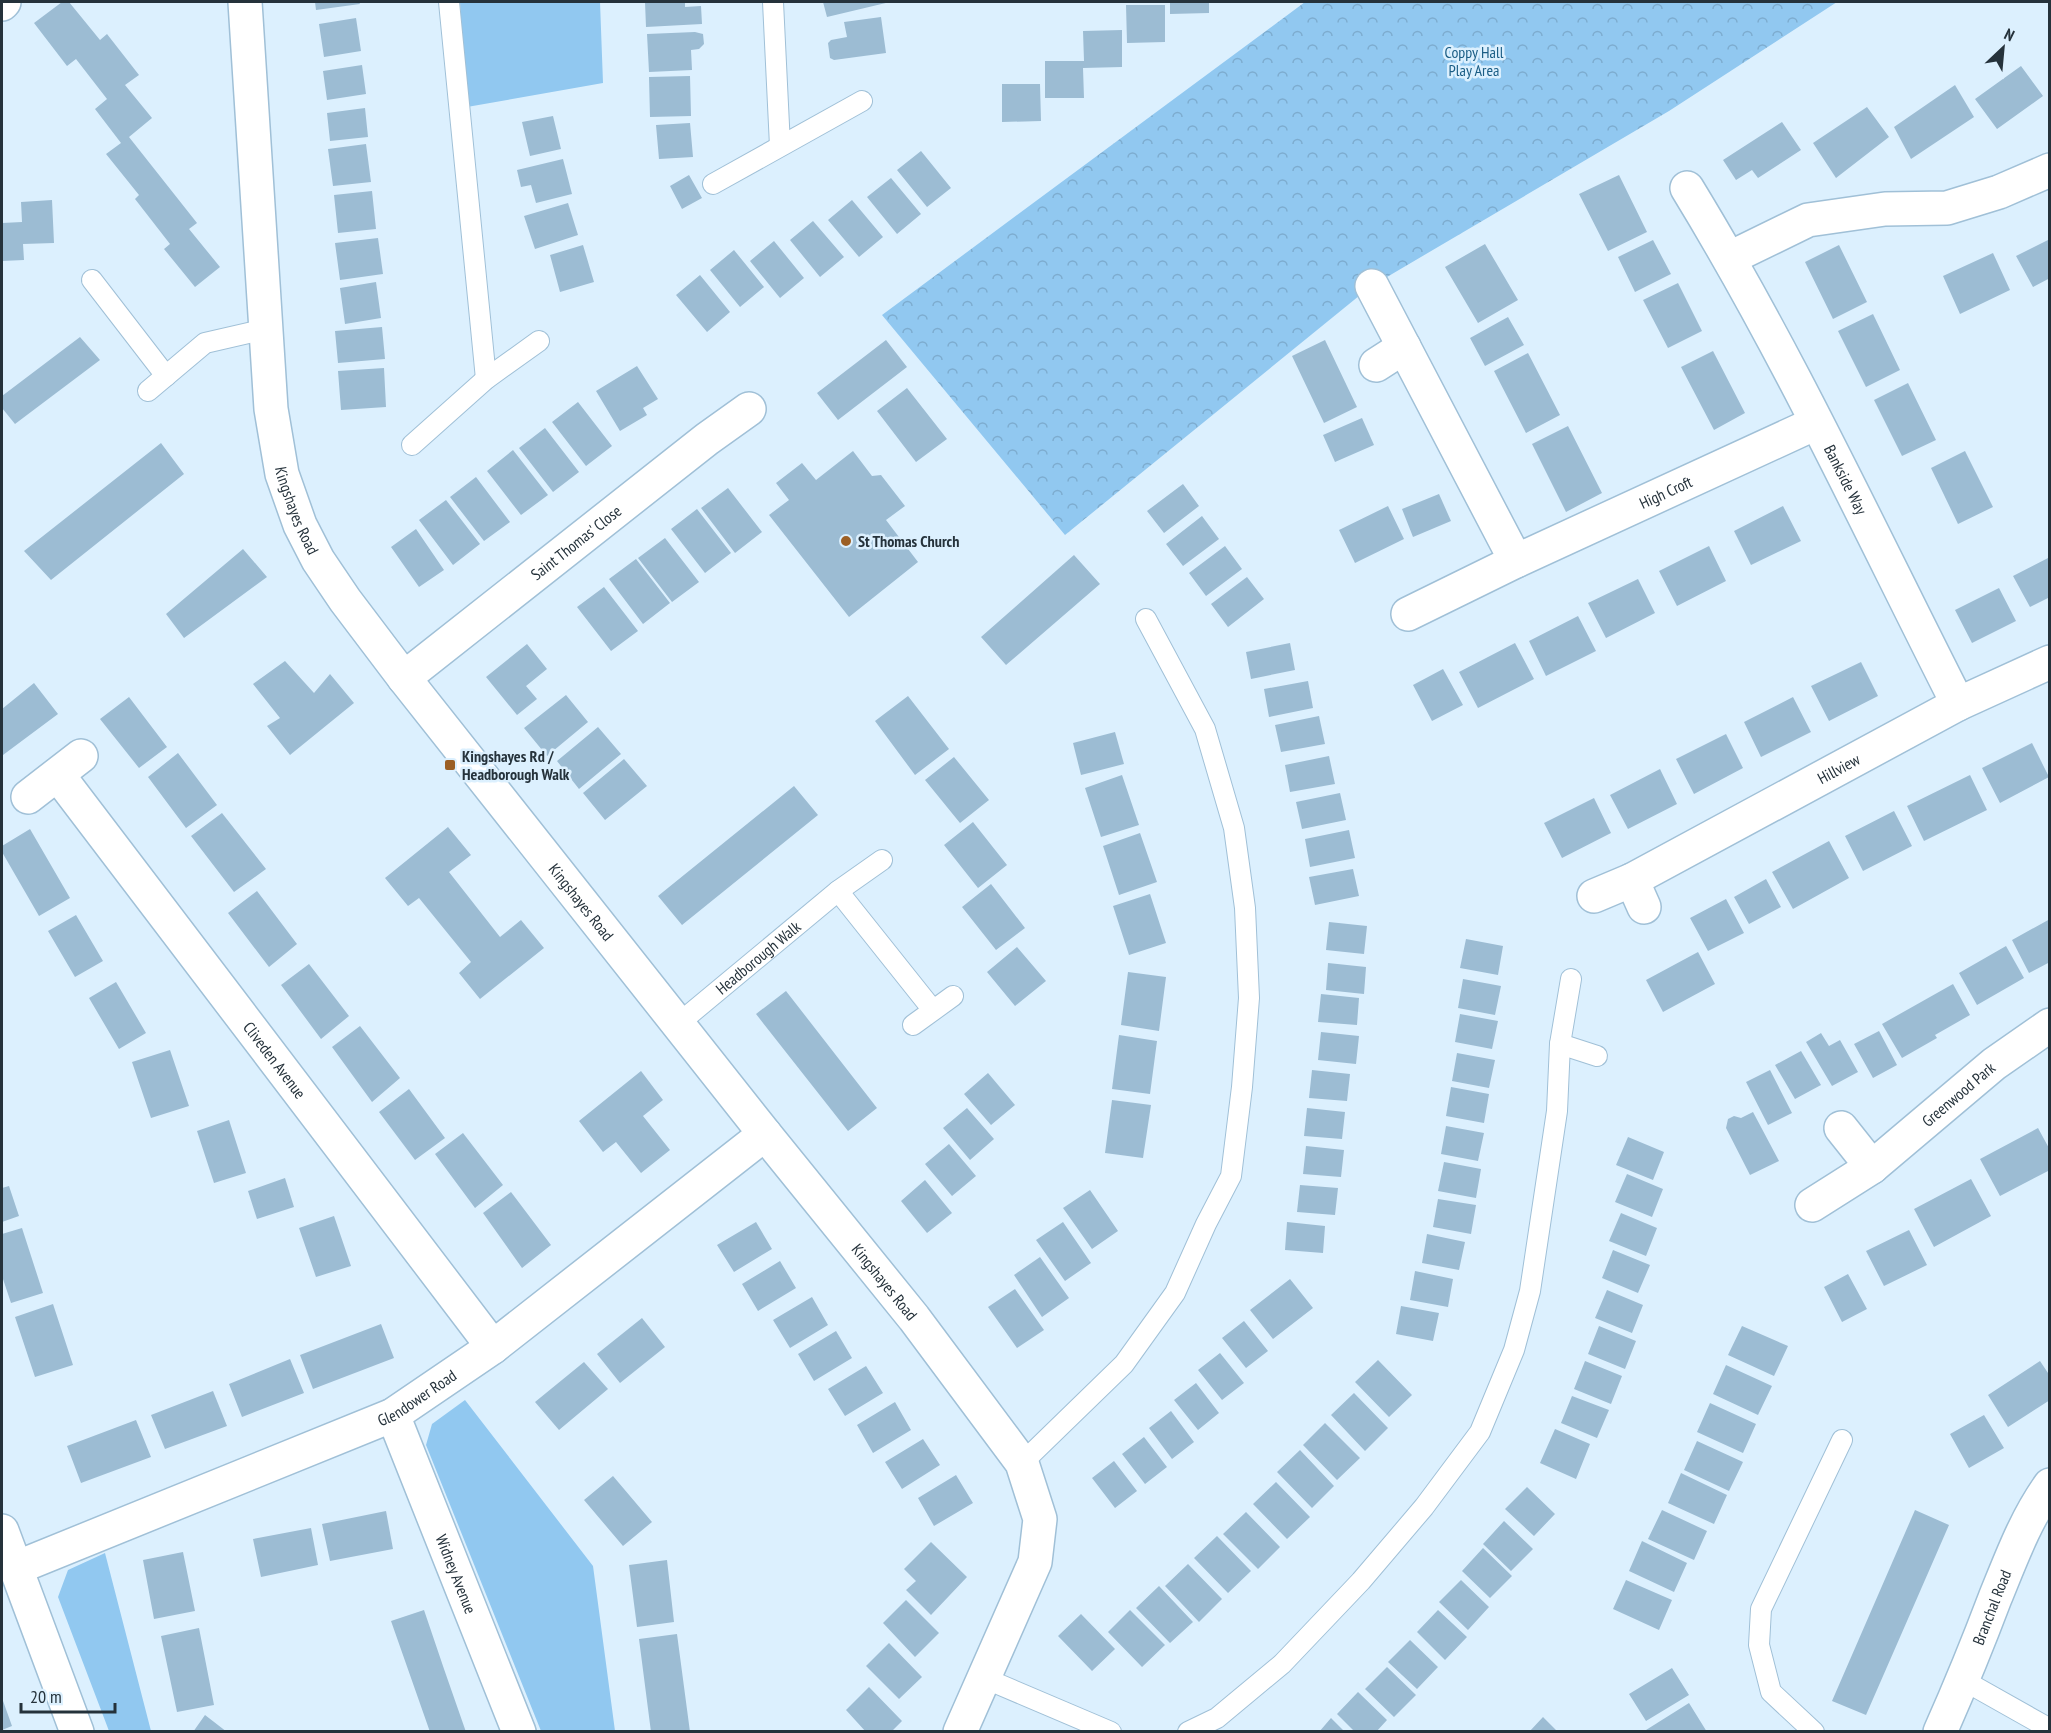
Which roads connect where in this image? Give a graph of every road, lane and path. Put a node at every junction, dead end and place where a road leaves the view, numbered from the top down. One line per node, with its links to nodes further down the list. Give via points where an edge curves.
1 (245, 2): 12 (street, Kingshayes Road)
2 (449, 2): 17 (lane)
3 (773, 2): 5 (lane)
4 (862, 101): 5 (lane)
5 (780, 146): 7 (lane)
6 (2049, 170): 9 (street, via 1999,192 1947,208 1885,209 1809,220)
7 (713, 184)
8 (1687, 188): 9 (street, Bankside Way)
9 (1730, 258): 20 (street, Bankside Way)
10 (92, 280): 16 (lane)
11 (1372, 286): 14 (street)
12 (266, 329): 16 (lane, via 205,343); 26 (street, Kingshayes Road, via 271,409 282,474 300,525 345,600)
13 (539, 341): 17 (lane)
14 (1404, 347): 15 (street); 22 (street)
15 (1376, 365)
16 (166, 375): 18 (lane)
17 (486, 379): 21 (lane)
18 (148, 391)
19 (749, 409): 26 (street, Saint Thomas' Close)
20 (1816, 423): 22 (street, High Croft); 27 (street, Bankside Way)
21 (412, 445)
22 (1516, 561): 23 (street, High Croft)
23 (1408, 614)
24 (1146, 619): 47 (lane, via 1205,729 1234,828 1245,908 1249,999 1231,1176 1174,1293 1124,1364)
25 (2049, 662): 27 (street, Hillview)
26 (404, 678): 35 (street, Kingshayes Road)
27 (1958, 704): 31 (street, Hillview, via 1638,894)
28 (28, 797): 44 (street, Cliveden Avenue, via 70,765)
29 (882, 860): 30 (lane, Headborough Walk)
30 (838, 891): 34 (lane); 35 (lane, Headborough Walk)
31 (1594, 896)
32 (1571, 979): 38 (lane)
33 (953, 996): 34 (lane)
34 (932, 1010): 36 (lane)
35 (678, 1024): 41 (street, Kingshayes Road)
36 (913, 1025)
37 (2049, 1025): 42 (street, Greenwood Park, via 1994,1064)
38 (1560, 1044): 39 (lane); 58 (lane, via 1557,1111 1530,1291 1514,1350 1480,1432 1424,1507 1361,1581 1282,1664 1217,1718)
39 (1597, 1056)
40 (1841, 1128): 42 (street)
41 (765, 1134): 44 (street, Glendower Road); 47 (street, Kingshayes Road, via 914,1318)
42 (1872, 1167): 43 (street, Greenwood Park)
43 (1812, 1205)
44 (493, 1347): 45 (street, Glendower Road)
45 (393, 1415): 50 (street, Glendower Road); 55 (street, Widney Avenue)
46 (1842, 1440): 59 (lane, via 1761,1610 1759,1645 1771,1692)
47 (1022, 1463): 51 (street, Kingshayes Road, via 1040,1519 1035,1562)
48 (2049, 1485): 52 (street, Branchal Road, via 2021,1534)
49 (2, 1531): 50 (street)
50 (16, 1568): 54 (street)
51 (984, 1678): 56 (street, Kingshayes Road); 57 (lane)
52 (1963, 1680): 53 (lane); 60 (street, Branchal Road)
53 (2049, 1729)
54 (77, 1731)
55 (519, 1731)
56 (960, 1731)
57 (1112, 1731)
58 (1188, 1731)
59 (1814, 1731)
60 (1940, 1731)

